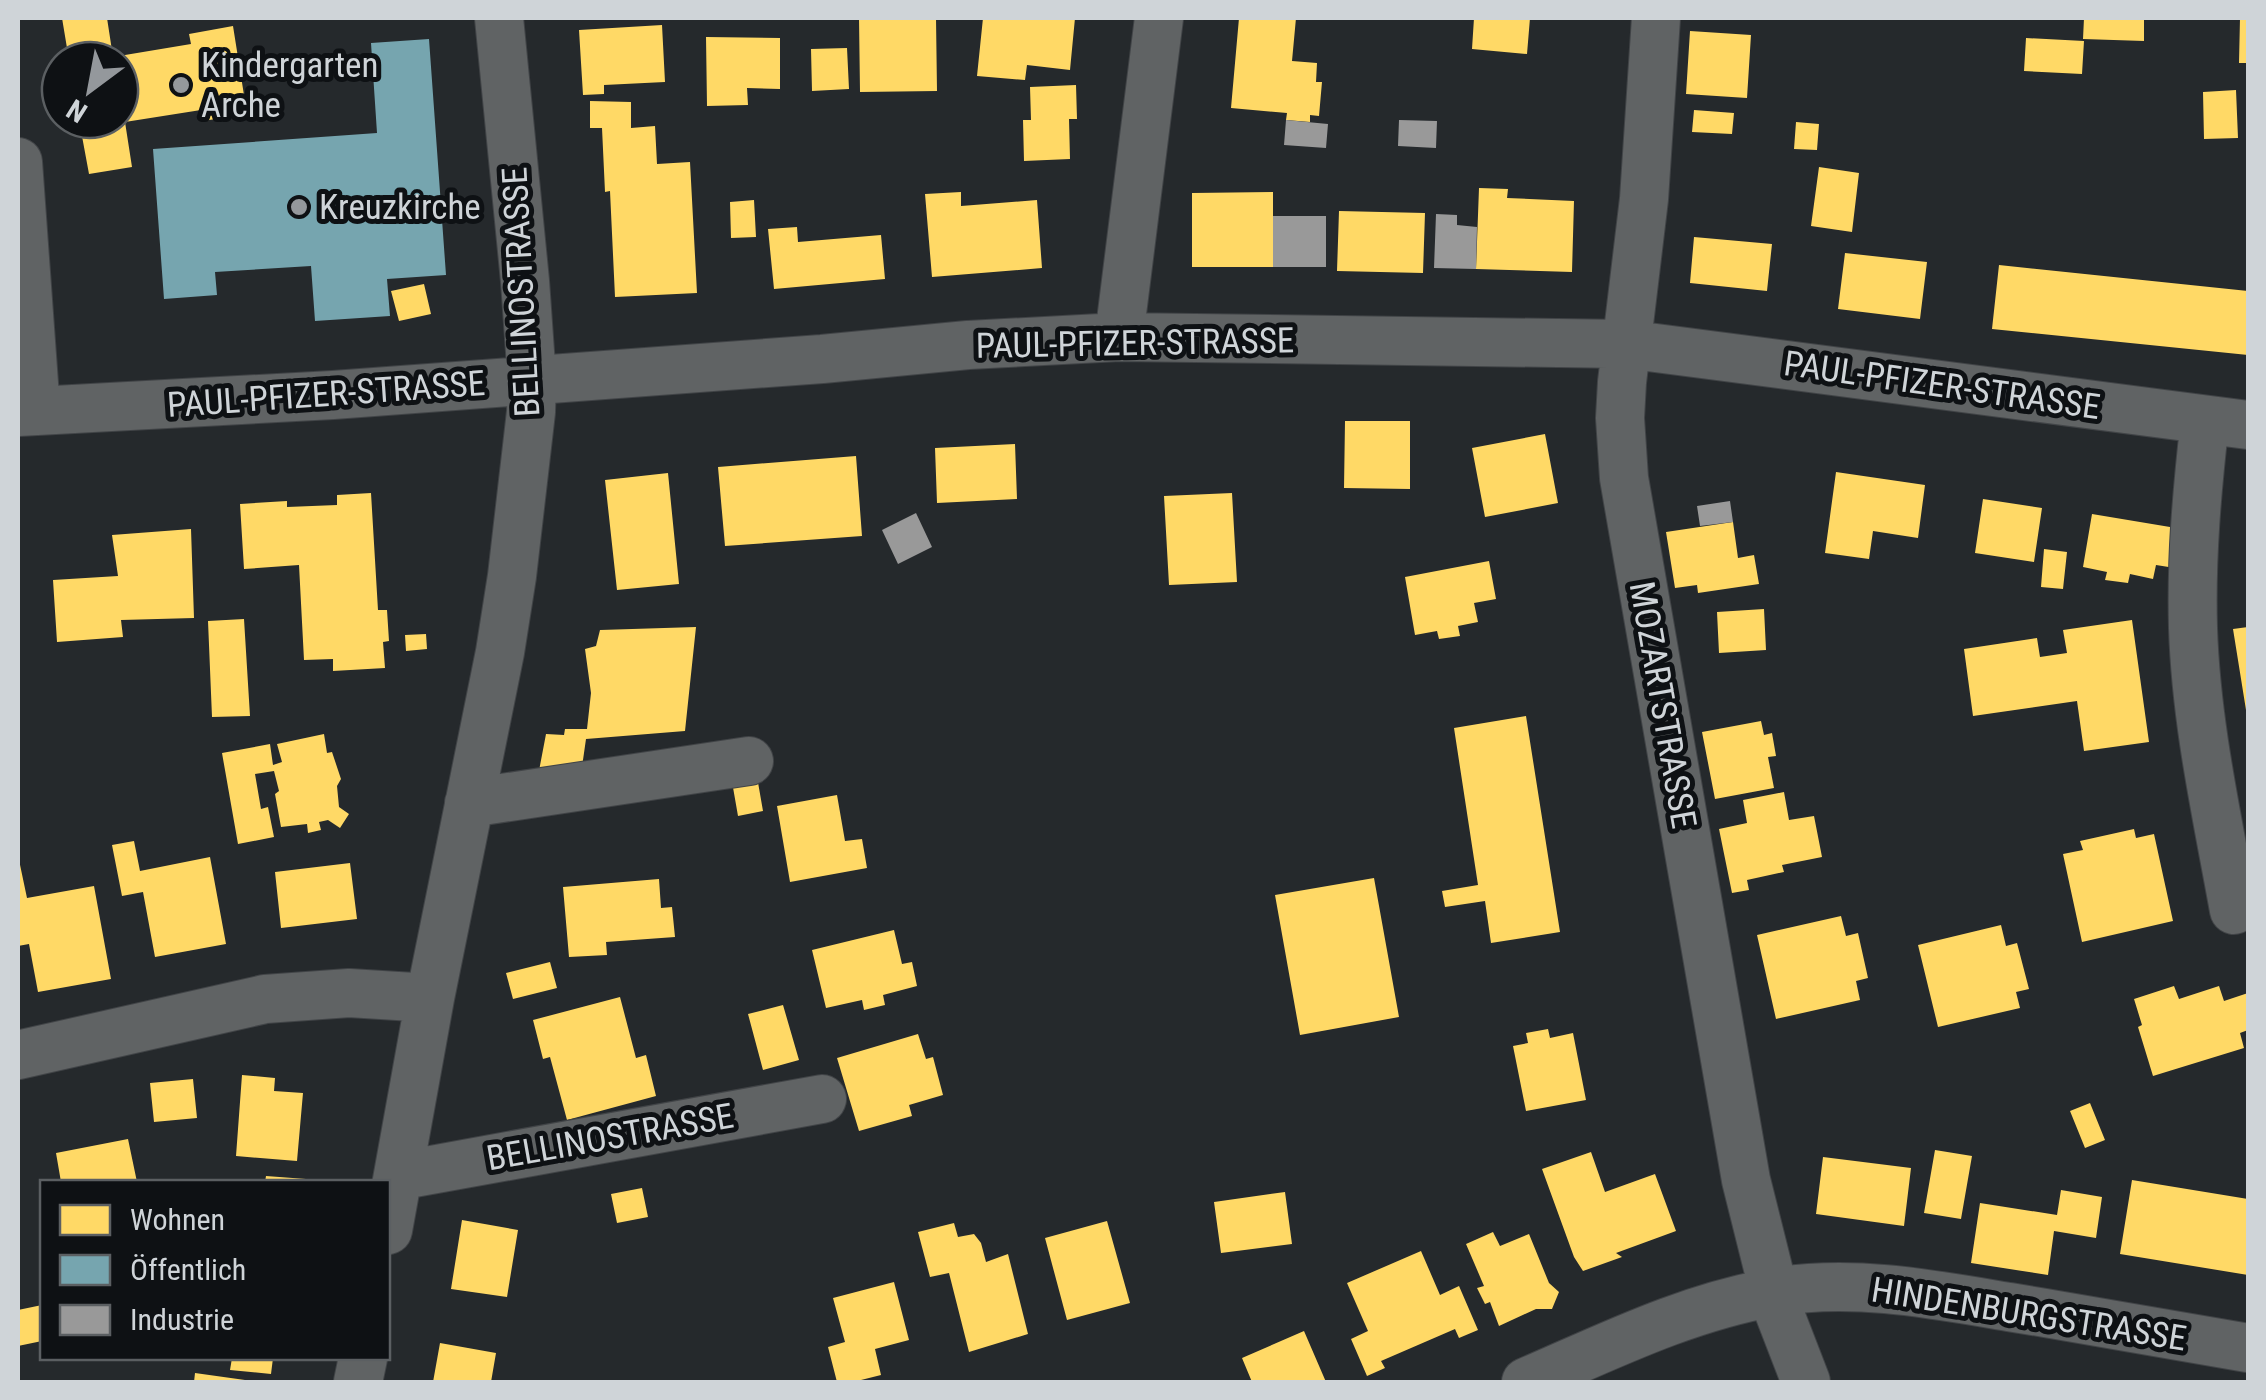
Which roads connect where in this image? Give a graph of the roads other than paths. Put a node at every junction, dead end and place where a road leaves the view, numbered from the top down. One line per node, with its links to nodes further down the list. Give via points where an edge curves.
1 (499, 18): 7 (street, BELLINOSTRASSE)
2 (1160, 18): 5 (street)
3 (1656, 18): 6 (street, MOZARTSTRASSE, via 1644,199)
4 (18, 162): 8 (street)
5 (1119, 336): 6 (street, PAUL-PFIZER-STRASSE); 7 (street, PAUL-PFIZER-STRASSE)
6 (1625, 344): 9 (street, PAUL-PFIZER-STRASSE); 18 (street, MOZARTSTRASSE, via 1624,478 1743,1163)
7 (532, 380): 8 (street, PAUL-PFIZER-STRASSE); 11 (street, BELLINOSTRASSE, via 512,576)
8 (27, 411)
9 (2227, 423): 12 (street, via 2193,535 2193,632 2209,776)
10 (749, 761): 11 (street)
11 (469, 803): 13 (street, BELLINOSTRASSE)
12 (2234, 910)
13 (430, 998): 14 (street, via 265,999); 16 (street, BELLINOSTRASSE)
14 (18, 1056)
15 (822, 1098): 16 (street, BELLINOSTRASSE)
16 (398, 1176): 17 (street, BELLINOSTRASSE)
17 (390, 1219)
18 (1774, 1293): 19 (street, HINDENBURGSTRASSE, via 1907,1291); 20 (street, HINDENBURGSTRASSE, via 1686,1315); 21 (street, MOZARTSTRASSE)
19 (2248, 1348)
20 (1526, 1382)
21 (1806, 1382)

